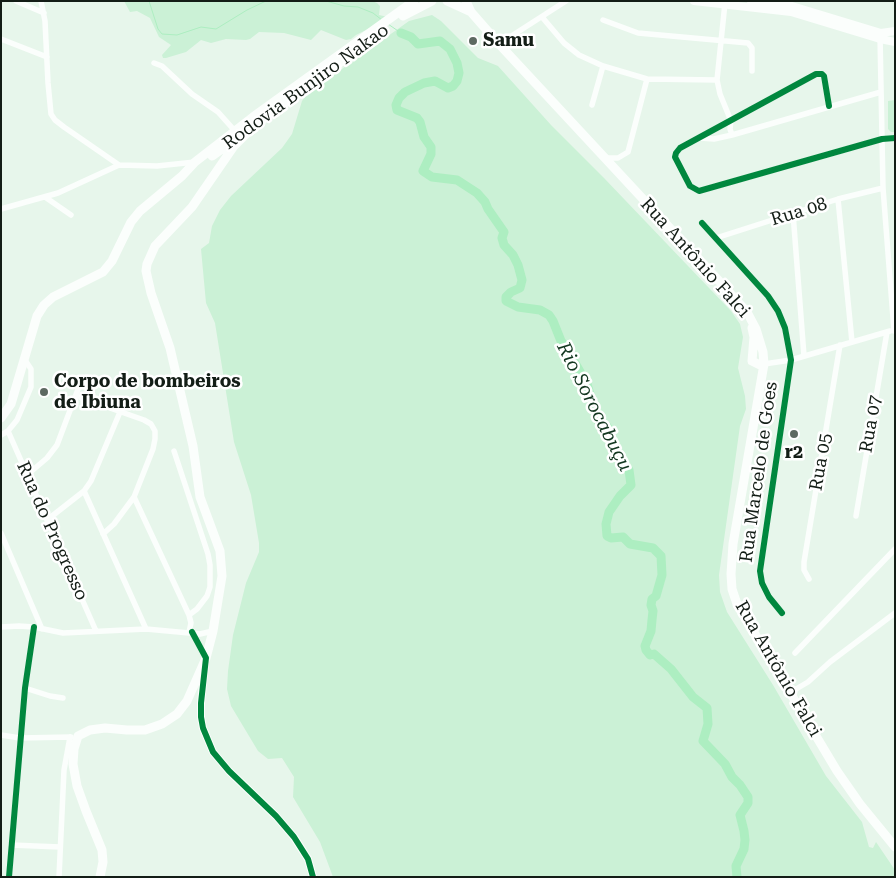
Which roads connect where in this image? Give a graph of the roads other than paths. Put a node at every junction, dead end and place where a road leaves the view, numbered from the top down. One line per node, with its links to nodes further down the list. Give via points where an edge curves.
1 (16, 1): 13 (street)
2 (42, 1): 13 (street)
3 (414, 1): 31 (main road, Rodovia Bunjiro Nakao)
4 (432, 1): 33 (main road, Rodovia Bunjiro Nakao, via 399,18)
5 (446, 1): 12 (main road, Rua Antônio Falci)
6 (466, 1): 12 (main road, Rua Antônio Falci)
7 (566, 1): 14 (street)
8 (694, 1): 10 (main road)
9 (751, 1): 11 (main road)
10 (725, 3): 11 (main road); 19 (street)
11 (791, 9): 17 (main road)
12 (470, 12): 21 (main road, Rua Antônio Falci)
13 (44, 13): 22 (street)
14 (542, 17): 21 (street); 24 (street, via 564,43 579,55)
15 (603, 20): 19 (street, via 638,33)
16 (895, 31): 17 (main road)
17 (880, 36): 20 (main road); 28 (street, Rua 07)
18 (1, 39): 22 (street)
19 (721, 40): 25 (street, via 751,45); 27 (street)
20 (895, 42)
21 (499, 44): 40 (main road, Rua Antônio Falci)
22 (47, 57): 42 (street, via 50,107 55,120)
23 (154, 63): 34 (street, via 218,112)
24 (603, 66): 26 (street); 29 (street)
25 (752, 71)
26 (647, 78): 27 (street); 40 (street, via 628,152 618,158)
27 (717, 80): 32 (street)
28 (881, 92): 30 (street); 38 (street, Rua 07)
29 (592, 105)
30 (829, 106): 32 (street, via 824,76 820,73); 35 (street)
31 (267, 108): 34 (main road, Rodovia Bunjiro Nakao); 39 (main road)
32 (731, 121): 35 (street); 36 (street)
33 (254, 126): 39 (main road, Rodovia Bunjiro Nakao); 43 (main road)
34 (235, 131): 41 (main road, Rodovia Bunjiro Nakao)
35 (732, 135): 36 (street)
36 (700, 138): 38 (street, via 676,153 676,160 690,186 699,191)
37 (895, 138): 38 (street)
38 (882, 139): 45 (street, Rua 07)
39 (228, 144): 43 (main road); 44 (main road, Rodovia Bunjiro Nakao)
40 (604, 158): 59 (main road, Rua Antônio Falci, via 747,312 754,337 752,361)
41 (195, 162): 42 (street); 44 (main road, Rodovia Bunjiro Nakao)
42 (119, 165): 46 (street)
43 (219, 167): 84 (main road, via 192,208 152,250 146,270 170,348 193,446 200,497 220,551 222,576)
44 (182, 176): 57 (main road, Rodovia Bunjiro Nakao, via 148,202 131,222 103,272 53,297 44,305 37,316)
45 (883, 188): 47 (street, Rua 08); 53 (street, Rua 07)
46 (45, 197): 48 (street); 50 (street)
47 (838, 199): 49 (street, Rua 08); 54 (street)
48 (1, 209)
49 (793, 213): 52 (street, Rua 08); 56 (street)
50 (71, 216)
51 (702, 223): 52 (street, Rua Marcelo de Goes)
52 (716, 238): 58 (street, Rua Marcelo de Goes, via 778,311)
53 (892, 331): 54 (street); 70 (street, Rua 07)
54 (852, 342): 55 (street)
55 (840, 345): 56 (street); 75 (street, Rua 05, via 804,562)
56 (804, 356): 58 (street)
57 (25, 360): 63 (main road, Rodovia Bunjiro Nakao, via 11,404); 64 (street, via 31,369 30,387 17,420)
58 (791, 360): 59 (street); 76 (street, Rua Marcelo de Goes, via 760,571 769,597)
59 (764, 364): 89 (main road, Rua Antônio Falci, via 733,544 732,588 737,604)
60 (80, 384): 61 (street)
61 (76, 396): 62 (street); 67 (street, via 57,445)
62 (120, 412): 68 (street); 69 (street, via 144,420 155,431 153,449)
63 (1, 418)
64 (8, 431): 65 (street); 67 (street, Rua do Progresso)
65 (1, 435)
66 (174, 451): 78 (street, via 210,565 207,596)
67 (27, 476): 71 (street, Rua do Progresso)
68 (84, 491): 71 (street); 73 (street)
69 (134, 497): 73 (street); 78 (street)
70 (856, 516)
71 (47, 520): 83 (street, Rua do Progresso)
72 (1, 533): 81 (street)
73 (103, 534): 82 (street)
74 (895, 549): 86 (street)
75 (809, 578)
76 (782, 613)
77 (895, 613): 89 (street, via 808,682)
78 (189, 615): 85 (street)
79 (1, 627): 80 (street)
80 (34, 628): 81 (street); 88 (street)
81 (42, 629): 83 (street, via 63,633)
82 (146, 629): 83 (street); 85 (street)
83 (96, 631)
84 (213, 631): 85 (street); 87 (main road)
85 (190, 632): 87 (street)
86 (795, 653)
87 (206, 658): 92 (main road, via 187,701 177,714 162,724 145,730 90,730); 100 (main road, via 201,717 213,752 294,837 308,859)
88 (24, 688): 90 (street); 93 (street)
89 (790, 692): 96 (main road, Rua Antônio Falci, via 837,771)
90 (63, 698)
91 (1, 734): 93 (street)
92 (74, 737): 93 (street); 95 (street, via 64,770); 99 (main road, via 73,764 80,794 102,850 104,862)
93 (20, 738): 94 (street)
94 (11, 845): 95 (street); 97 (street)
95 (60, 847): 98 (street)
96 (895, 847)
97 (8, 877)
98 (59, 877)
99 (100, 877)
100 (313, 877)

